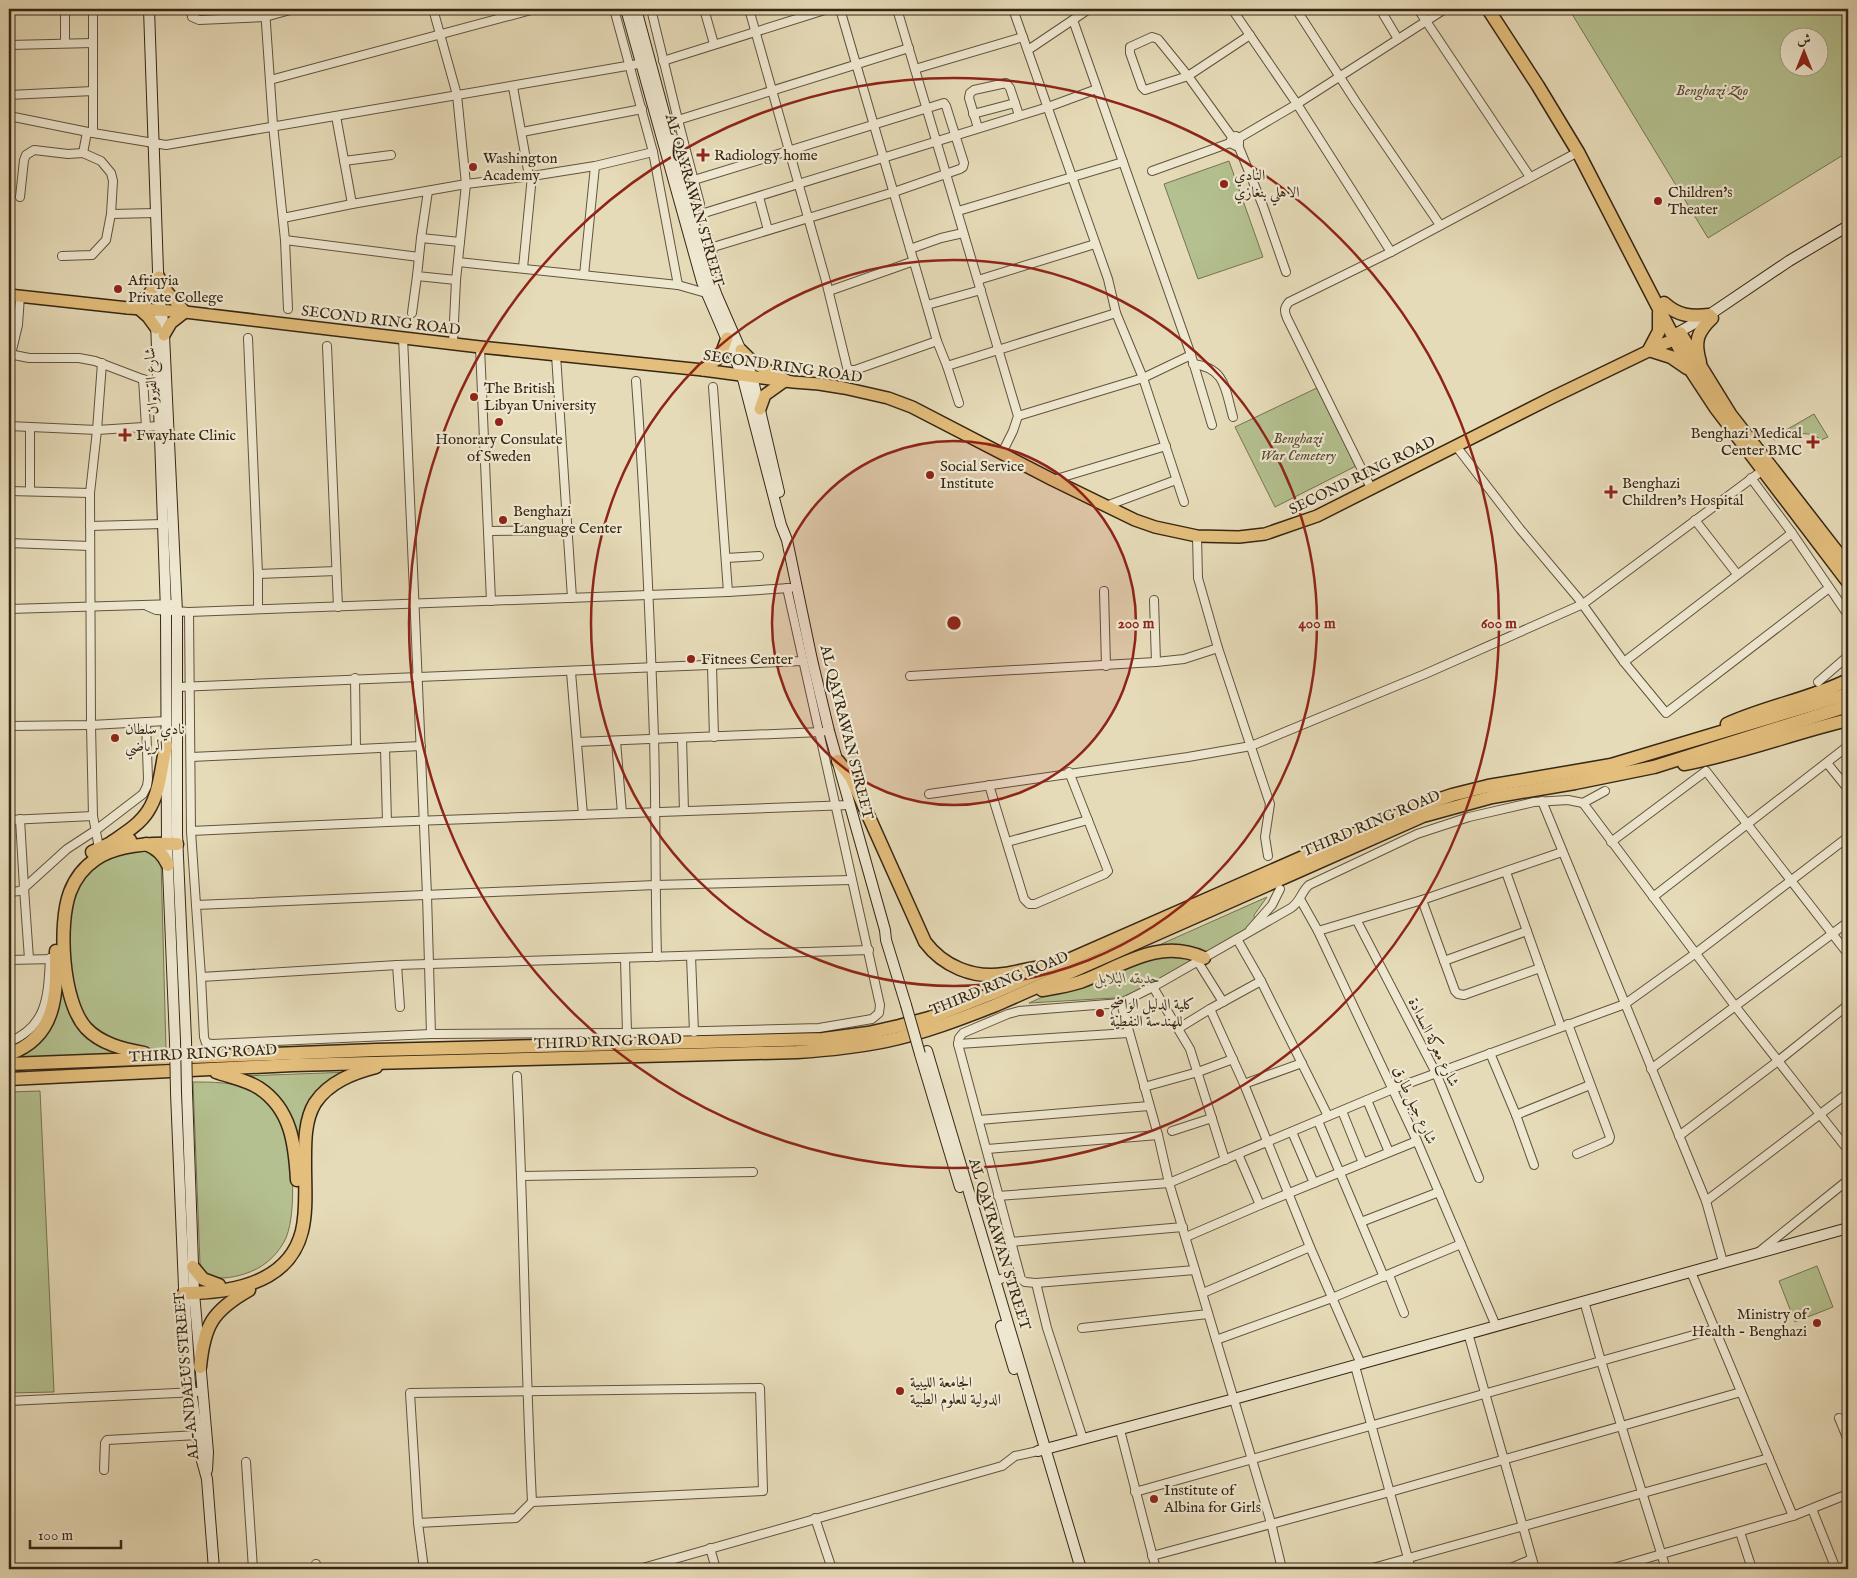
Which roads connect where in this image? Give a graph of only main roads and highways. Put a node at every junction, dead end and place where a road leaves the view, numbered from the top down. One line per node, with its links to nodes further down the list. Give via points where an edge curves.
1 (149, 9): 10 (main road)
2 (626, 9): 6 (main road, AL QAYRAWAN STREET)
3 (636, 9): 6 (main road, AL QAYRAWAN STREET)
4 (1488, 9): 13 (highway, via 1578,152)
5 (1496, 9): 13 (highway, via 1578,141)
6 (646, 63): 7 (main road, AL QAYRAWAN STREET)
7 (688, 219): 18 (main road, AL QAYRAWAN STREET, via 706,293); 20 (main road, AL QAYRAWAN STREET)
8 (1848, 226): 16 (main road, via 1764,278)
9 (1848, 232): 16 (main road)
10 (159, 279): 12 (main road); 14 (main road, via 148,296); 15 (main road)
11 (14, 296): 14 (main road, SECOND RING ROAD)
12 (159, 307): 14 (main road, SECOND RING ROAD); 15 (main road, SECOND RING ROAD); 17 (main road)
13 (1661, 307): 16 (highway, via 1688,316); 19 (highway); 21 (highway, via 1659,331)
14 (134, 308): 17 (main road, via 148,317)
15 (185, 312): 17 (main road); 22 (main road, SECOND RING ROAD)
16 (1711, 317): 19 (main road); 24 (highway, via 1698,340 1697,353)
17 (160, 332): 31 (main road, شارع القيروان); 31 (main road, via 159,426)
18 (727, 338): 22 (main road, via 720,357); 25 (main road, AL QAYRAWAN STREET)
19 (1674, 338): 21 (main road, SECOND RING ROAD); 23 (highway); 24 (highway)
20 (741, 350): 25 (main road, AL QAYRAWAN STREET); 26 (main road, via 754,363)
21 (1649, 350): 23 (highway, via 1671,357); 26 (main road, SECOND RING ROAD, via 1317,516 1265,534 1239,537 1197,536 1155,527 1053,480 934,417 888,398)
22 (703, 370): 25 (main road, SECOND RING ROAD)
23 (1690, 370): 30 (highway)
24 (1704, 374): 29 (highway, via 1730,414)
25 (747, 375): 26 (main road, SECOND RING ROAD); 27 (main road, AL QAYRAWAN STREET); 28 (main road, AL QAYRAWAN STREET)
26 (786, 380): 27 (main road, via 765,396)
27 (760, 409): 28 (main road, AL QAYRAWAN STREET)
28 (788, 540): 39 (main road, AL QAYRAWAN STREET, via 792,588 824,732)
29 (1848, 566)
30 (1848, 582)
31 (171, 608): 38 (main road, via 166,721); 38 (main road, شارع القيروان, via 178,687)
32 (1848, 680): 37 (highway, via 1736,720)
33 (1848, 694): 36 (highway)
34 (1848, 706): 36 (highway)
35 (1848, 720): 40 (highway, via 1715,758)
36 (1751, 730): 37 (highway, THIRD RING ROAD); 40 (highway, THIRD RING ROAD)
37 (1691, 742): 46 (highway, THIRD RING ROAD, via 1611,766 1488,786 1419,806)
38 (171, 749): 41 (main road); 43 (highway, via 148,811 138,823)
39 (838, 761): 46 (highway, via 851,777 924,942 934,952 957,968 986,975); 48 (main road, AL QAYRAWAN STREET, bridge, via 886,930 886,940)
40 (1654, 767): 47 (highway, THIRD RING ROAD, via 1492,796 1423,816)
41 (172, 840): 42 (highway); 43 (highway); 44 (main road, AL-ANDALUS STREET); 56 (main road, AL-ANDALUS STREET, bridge, via 178,882 186,1040)
42 (146, 844): 44 (highway, via 164,856); 50 (highway, via 106,854 85,868 77,878 66,913 65,969 71,1002 78,1017 97,1038 112,1045)
43 (105, 845): 49 (highway, via 84,858 70,874 62,892 53,959 54,1004 48,1020 38,1035)
44 (168, 865): 59 (main road, AL-ANDALUS STREET, bridge, via 176,1093)
45 (1201, 960): 47 (highway, via 1190,952 1179,950 1154,952 1080,982)
46 (1054, 967): 50 (highway, THIRD RING ROAD, via 929,1018 868,1033 823,1039)
47 (1029, 991): 51 (highway, THIRD RING ROAD, via 933,1028 886,1041 823,1050)
48 (923, 1053): 61 (main road, AL QAYRAWAN STREET); 61 (main road, AL QAYRAWAN STREET, via 994,1281)
49 (9, 1054)
50 (164, 1057): 52 (highway, THIRD RING ROAD)
51 (394, 1062): 53 (highway, THIRD RING ROAD); 57 (highway, via 340,1080 316,1103 306,1127 302,1230 292,1255)
52 (9, 1064)
53 (209, 1069): 54 (highway, THIRD RING ROAD); 58 (highway, via 258,1088 276,1102 288,1122 296,1171 295,1222 286,1249 267,1270 253,1277)
54 (9, 1079)
55 (1848, 1228): 61 (main road)
56 (192, 1267): 58 (highway, via 203,1279); 59 (main road, AL-ANDALUS STREET)
57 (271, 1276): 59 (highway, via 239,1288); 60 (highway, via 228,1302 210,1322)
58 (219, 1285): 59 (highway)
59 (189, 1290): 60 (main road, AL-ANDALUS STREET); 62 (main road, AL-ANDALUS STREET, via 191,1393)
60 (200, 1367): 62 (main road, AL-ANDALUS STREET, via 208,1460)
61 (1041, 1450): 64 (main road, AL QAYRAWAN STREET); 65 (main road, AL QAYRAWAN STREET)
62 (206, 1479): 63 (main road)
63 (214, 1569)
64 (1073, 1569)
65 (1081, 1569)

